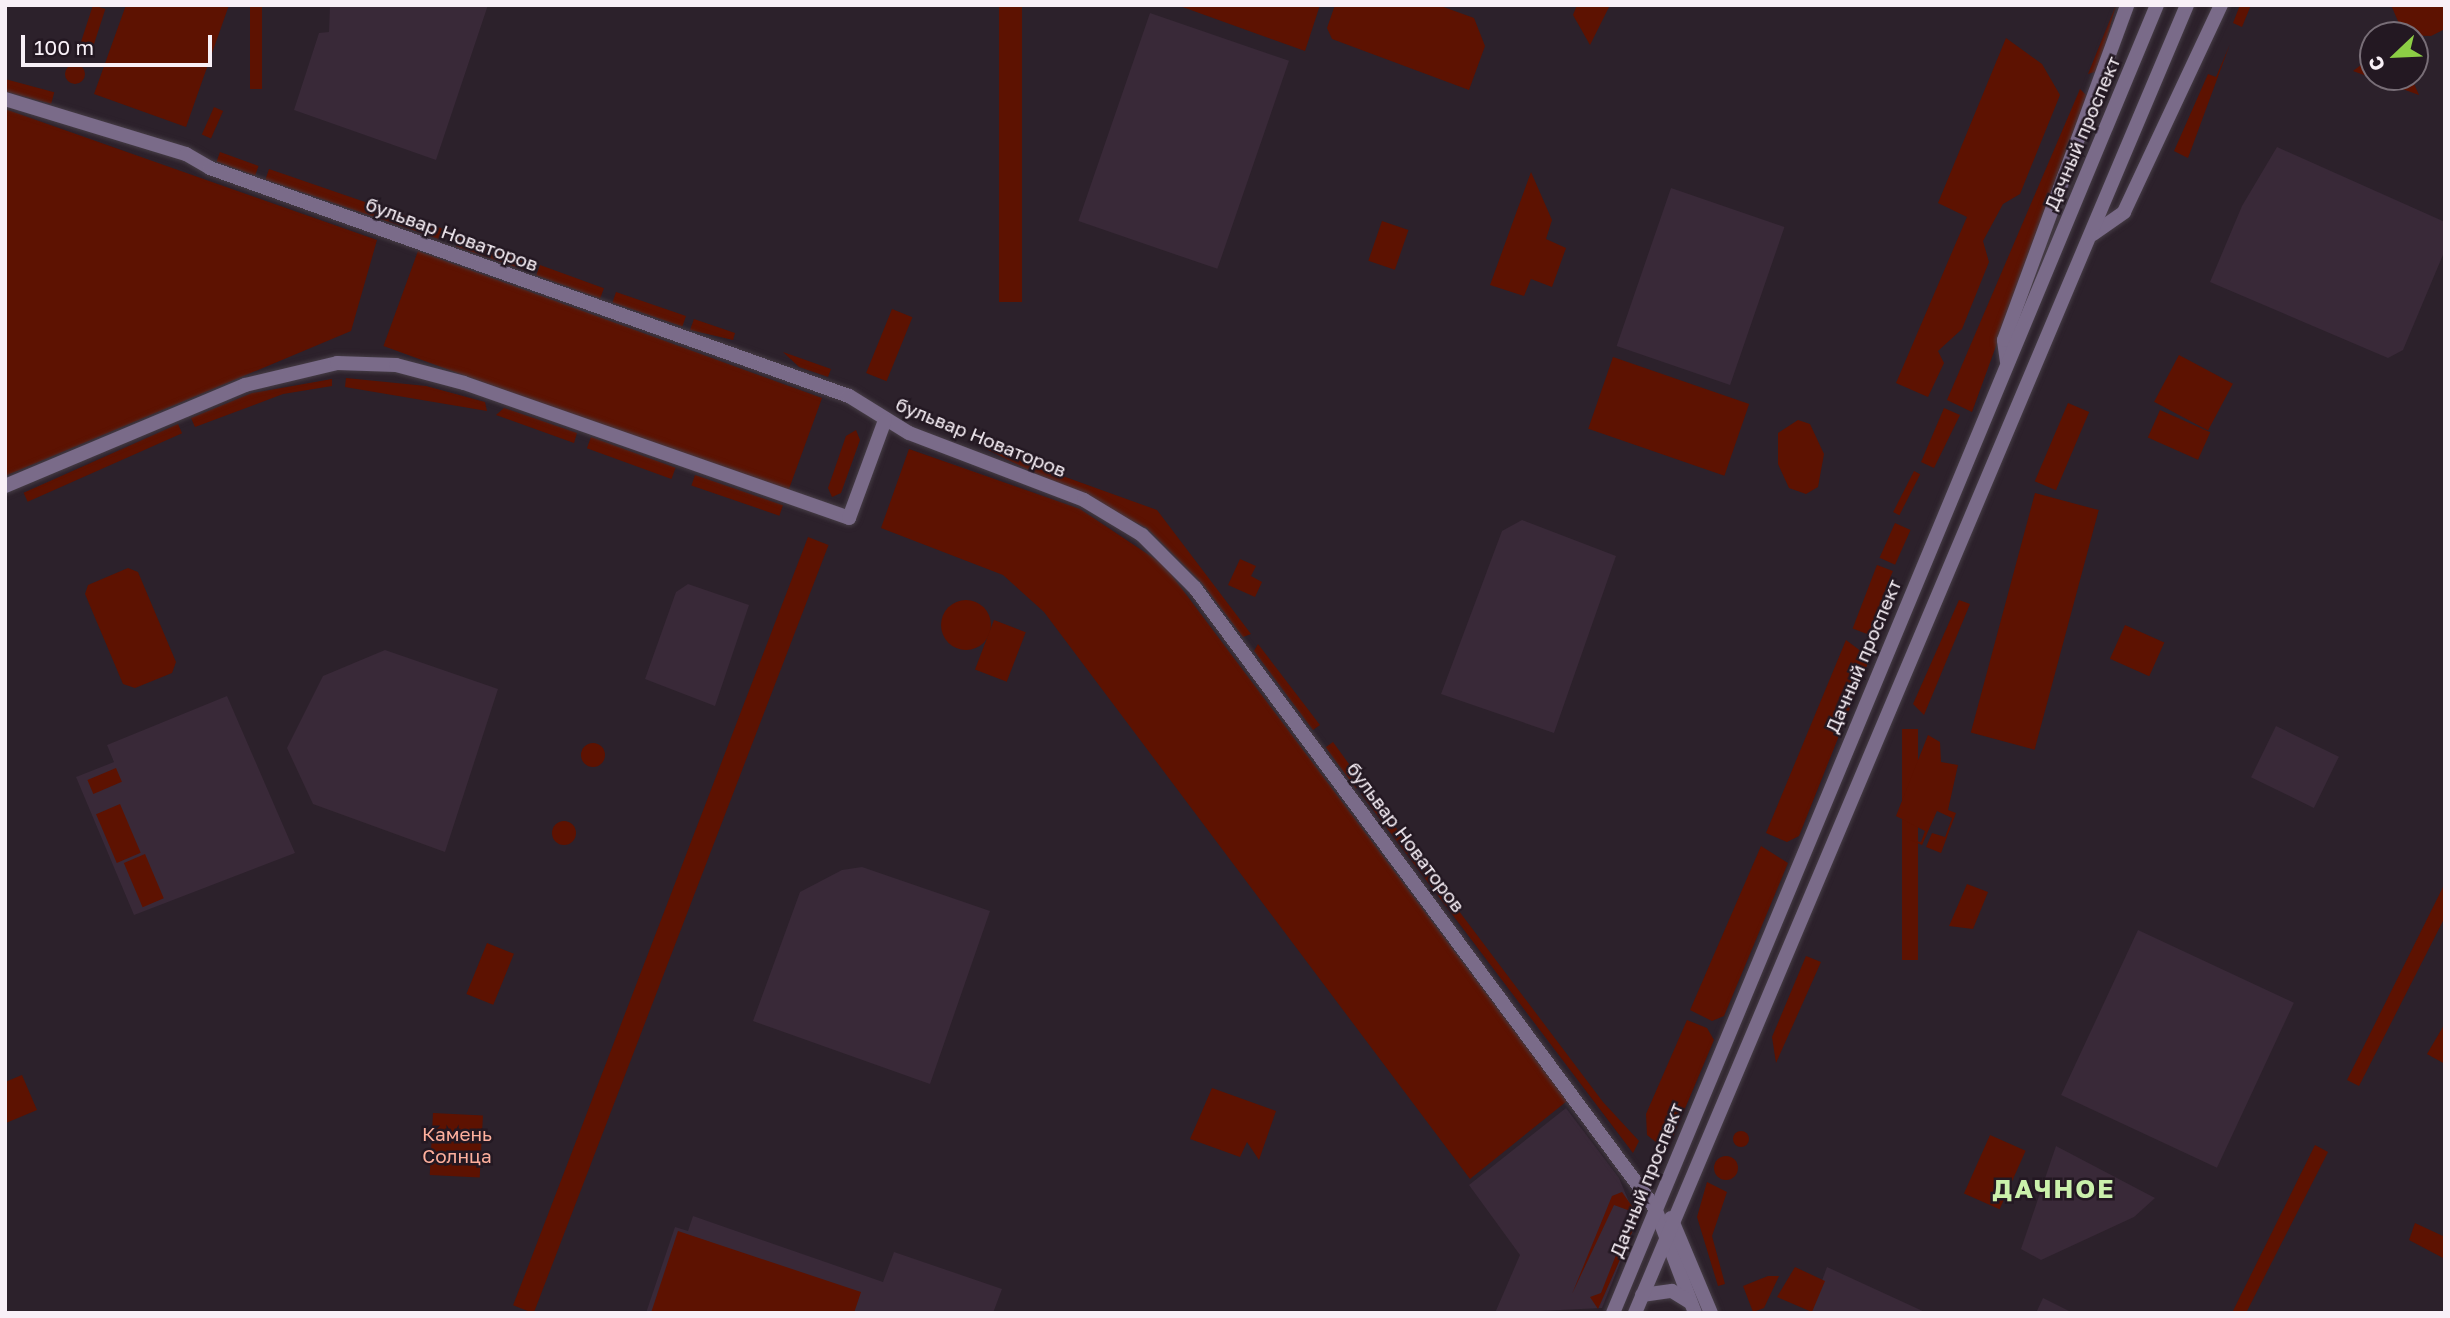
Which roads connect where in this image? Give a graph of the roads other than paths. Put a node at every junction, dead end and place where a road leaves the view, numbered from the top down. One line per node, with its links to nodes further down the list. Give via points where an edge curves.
1 (2127, 5): 7 (main road, via 2004,340)
2 (2187, 5): 6 (main road, Дачный проспект)
3 (2221, 5): 6 (main road, via 2124,212)
4 (2155, 11): 7 (main road, Дачный проспект)
5 (5, 99): 8 (main road, бульвар Новаторов, via 77,116 186,154 210,168 849,396)
6 (2092, 235): 11 (main road, Дачный проспект)
7 (2007, 363): 10 (main road, Дачный проспект)
8 (885, 420): 9 (main road, via 849,519 464,383 354,362 297,369 245,386); 10 (main road, бульвар Новаторов, via 1084,500 1170,560)
9 (5, 486)
10 (1655, 1208): 11 (main road, бульвар Новаторов); 12 (main road, бульвар Новаторов); 15 (main road, Дачный проспект)
11 (1674, 1220): 12 (main road, Дачный проспект); 17 (main road)
12 (1667, 1236): 13 (main road, Дачный проспект); 14 (main road, бульвар Новаторов)
13 (1642, 1295): 14 (main road, via 1672,1291); 16 (main road, Дачный проспект)
14 (1694, 1309)
15 (1613, 1313)
16 (1635, 1313)
17 (1711, 1313)

